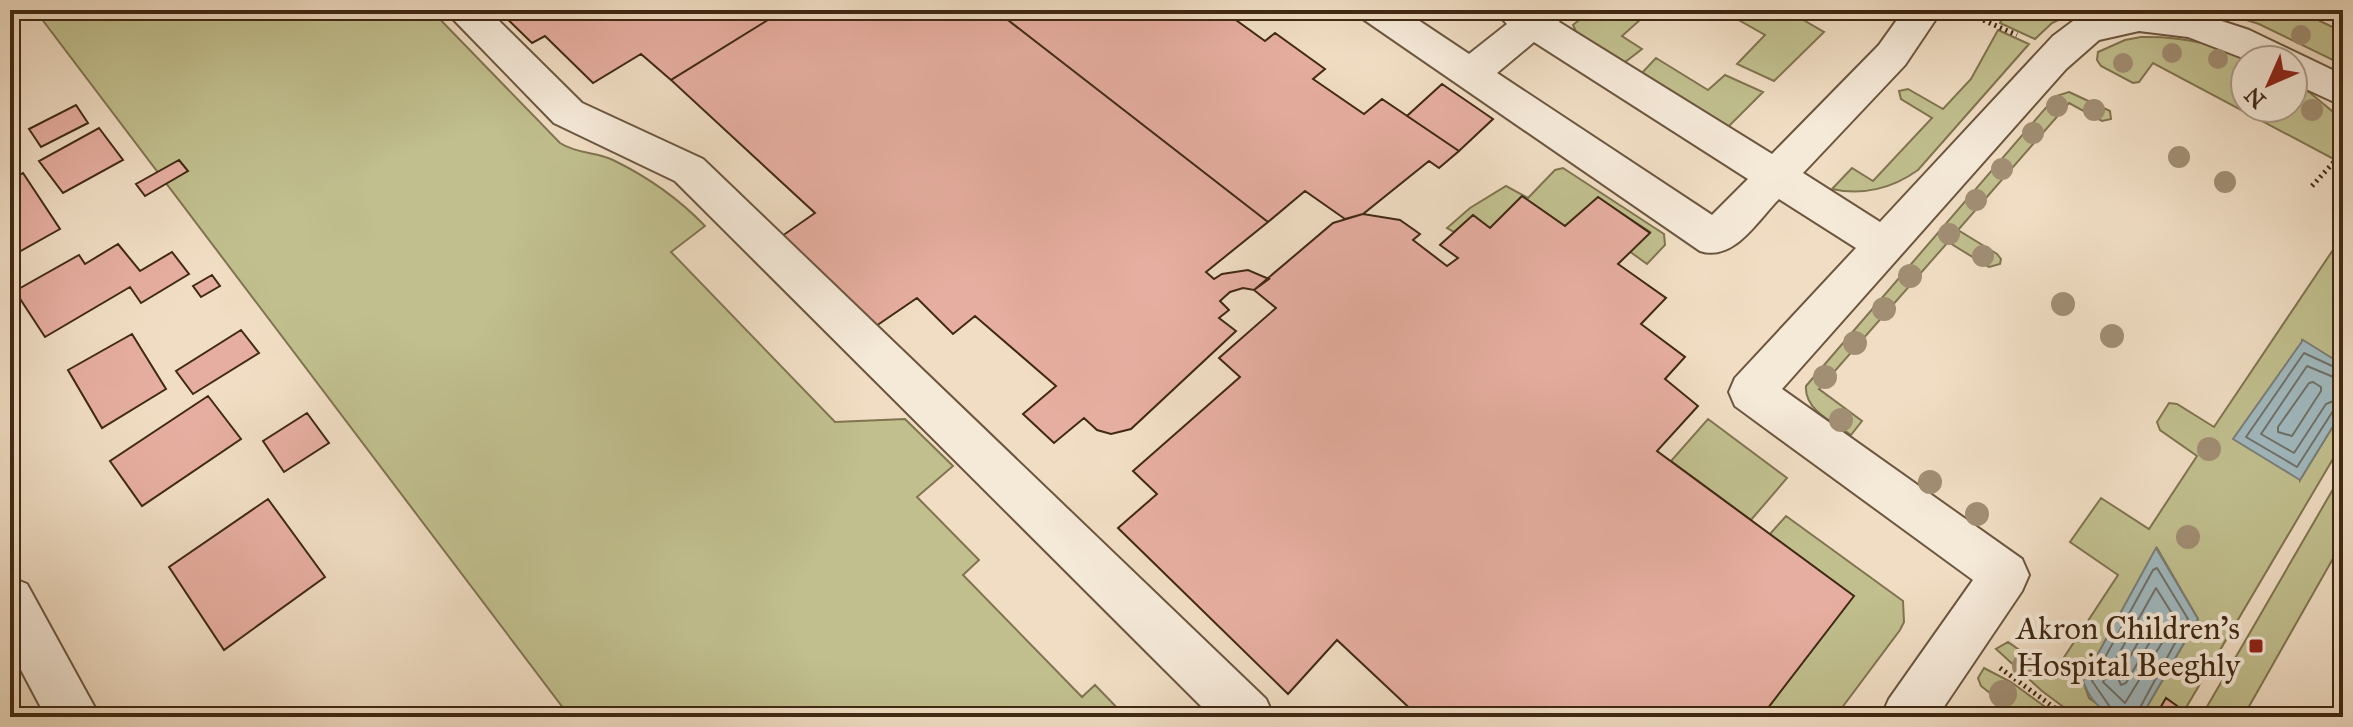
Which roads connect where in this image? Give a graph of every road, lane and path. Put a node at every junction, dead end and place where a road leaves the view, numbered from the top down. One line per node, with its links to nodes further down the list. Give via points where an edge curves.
1 (466, 10): 18 (street, via 568,113 689,170)
2 (1376, 10): 8 (street)
3 (1924, 10): 12 (street, via 1892,55)
4 (1962, 11): 6 (path)
5 (1531, 15): 8 (street); 12 (street)
6 (2021, 36)
7 (2247, 44): 14 (street, via 2187,23 2127,20 2089,28 2053,59)
8 (1470, 74): 12 (street, via 1715,239)
9 (2309, 74): 10 (street)
10 (2343, 92)
11 (2343, 168): 13 (path, via 2333,163)
12 (1775, 178): 14 (street)
13 (2312, 186)
14 (1884, 245): 19 (street, via 1751,392 2005,575)
15 (10, 600): 17 (street)
16 (1990, 660): 20 (path)
17 (74, 717)
18 (1248, 717)
19 (1907, 717)
20 (2067, 717)

